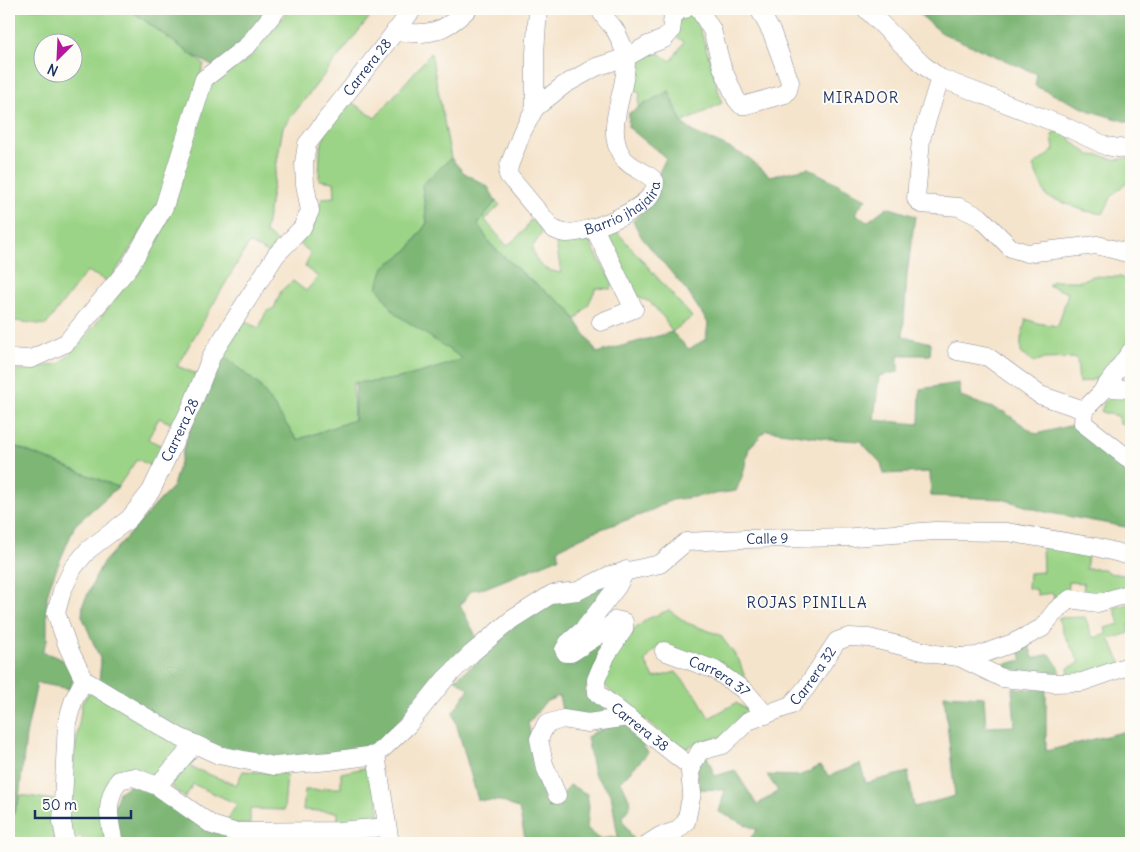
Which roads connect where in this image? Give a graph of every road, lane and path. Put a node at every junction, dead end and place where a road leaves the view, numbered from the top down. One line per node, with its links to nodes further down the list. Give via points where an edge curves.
1 (277, 9): 20 (street, via 248,45 204,79 164,207 130,266 66,343 31,359)
2 (413, 9): 10 (street, Carrera 28)
3 (468, 9): 10 (street, via 455,21 428,34)
4 (538, 9): 13 (street)
5 (600, 9): 11 (street, via 614,28)
6 (685, 9): 11 (street, via 673,16 670,31 664,39)
7 (698, 9): 8 (street, via 712,30 722,67 741,105 785,94 790,82)
8 (759, 9)
9 (866, 9): 12 (street)
10 (395, 31): 31 (street, Carrera 28, via 307,144 304,163 310,210 302,228 276,255 212,355 151,491 129,520 88,550 73,568 56,613)
11 (626, 57): 13 (street, via 596,67 564,85); 15 (street, Barrio jhajaira, via 614,127 622,156 650,175 655,181 654,191 644,203)
12 (940, 78): 14 (street, via 1064,126 1106,146); 16 (street, via 921,139 916,199 921,204 959,207 980,216 1011,248 1027,253 1096,245)
13 (535, 108): 15 (street, Barrio jhajaira, via 522,132 508,174 552,228 569,233)
14 (1131, 150)
15 (594, 228): 17 (street, via 634,309)
16 (1131, 254)
17 (601, 322)
18 (957, 351): 23 (street, via 988,357 1040,395)
19 (1131, 351): 21 (street)
20 (9, 358)
21 (1104, 388): 22 (street); 23 (street)
22 (1131, 389)
23 (1084, 410): 24 (street, via 1083,423)
24 (1131, 460)
25 (1131, 556): 26 (street, Calle 9, via 1008,532 935,530 686,542 660,564)
26 (626, 570): 33 (street, Carrera 38, via 617,587 564,650 571,654 616,620 624,622 624,629 606,656 596,680 597,693); 35 (street, Calle 9, via 578,591 552,594 512,620 445,679 407,726)
27 (1131, 593): 29 (street, via 1098,603 1070,599 1042,628 977,656)
28 (664, 651): 32 (street, Carrera 37, via 715,670 745,692)
29 (959, 657): 30 (street, Carrera 32, via 1002,678 1054,683 1082,682); 32 (street, Carrera 32, via 869,638 849,637 837,641 791,706)
30 (1131, 665)
31 (84, 680): 34 (street); 40 (street, via 67,722 62,822)
32 (766, 715): 36 (street, Carrera 32, via 748,721 723,745 700,751)
33 (628, 718): 36 (street, Carrera 38); 38 (street, via 588,723 563,720 546,724 539,739 544,764)
34 (195, 744): 35 (street, via 219,755 274,766); 37 (street)
35 (376, 755): 39 (street)
36 (692, 768): 42 (street, via 692,793 686,822 676,831)
37 (157, 786): 39 (street, via 212,824 234,832 338,831); 41 (street, via 134,777 119,780 112,791 108,816)
38 (557, 795)
39 (388, 835)
40 (66, 843)
41 (114, 843)
42 (649, 843)

